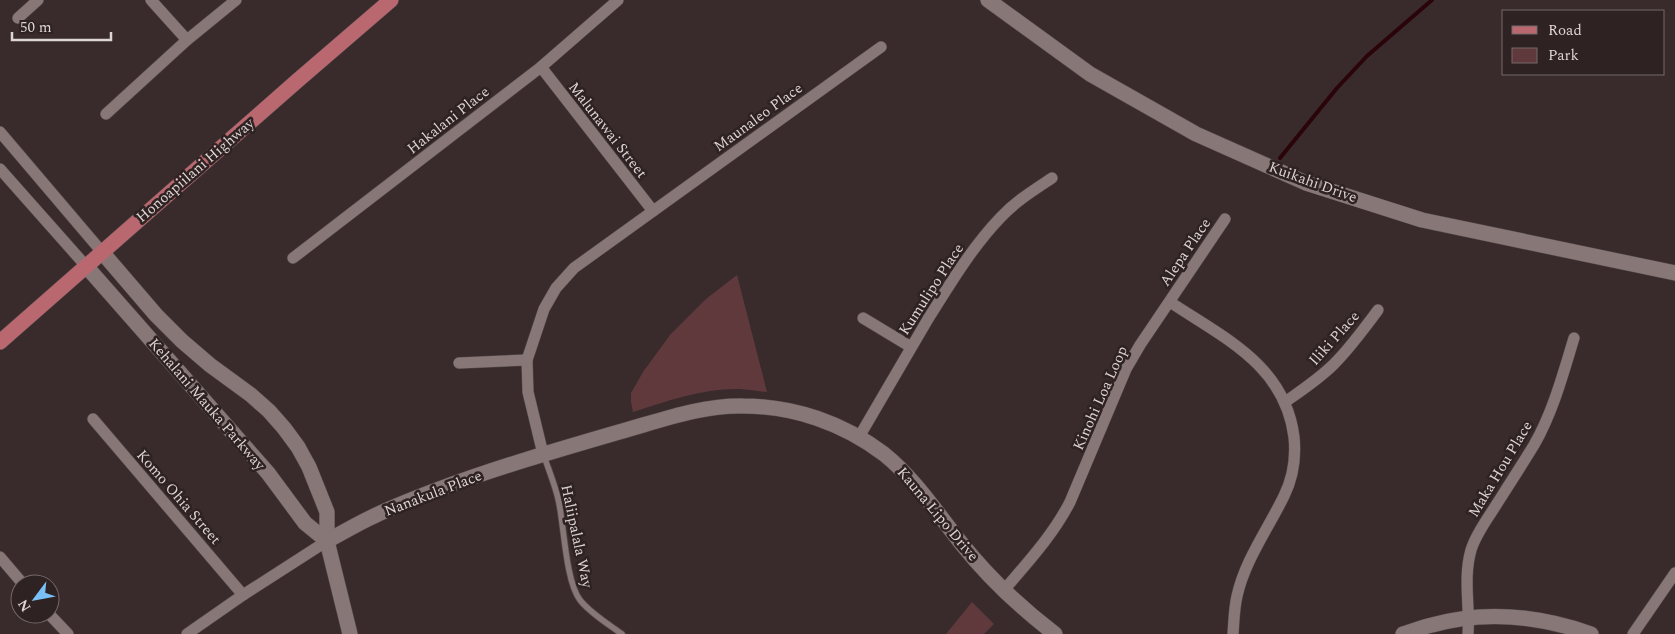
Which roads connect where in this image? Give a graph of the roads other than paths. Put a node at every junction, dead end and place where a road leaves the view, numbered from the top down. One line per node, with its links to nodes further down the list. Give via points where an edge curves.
1 (38, 0): 7 (street)
2 (151, 0): 8 (street)
3 (236, 0): 8 (street)
4 (391, 0): 17 (main road, Honoapiilani Highway)
5 (618, 0): 10 (street, Hakalani Place)
6 (988, 0): 20 (street, Kuikahi Drive, via 1098,78 1196,134 1306,182 1422,220)
7 (18, 18)
8 (187, 40): 11 (street)
9 (881, 47): 15 (street, Maunaleo Place)
10 (541, 67): 15 (street, Malunawai Street); 18 (street, Hakalani Place)
11 (106, 114)
12 (0, 132): 17 (street)
13 (0, 169): 19 (street)
14 (1052, 178): 26 (street, Kumulipo Place, via 1019,200 990,230 948,286)
15 (653, 211): 27 (street, Maunaleo Place, via 574,268 556,288 544,309)
16 (1225, 219): 21 (street, Alepa Place)
17 (102, 252): 19 (main road, Honoapiilani Highway); 33 (street, Kehalani Mauka Parkway, via 182,341 251,395 284,428 318,488 327,512)
18 (292, 258)
19 (86, 266): 25 (main road, Honoapiilani Highway); 33 (street, Kehalani Mauka Parkway, via 268,474 304,523)
20 (1675, 274)
21 (1170, 302): 29 (street, via 1253,359 1271,378); 37 (street, Kinohi Loa Loop, via 1126,369 1062,517 1043,545)
22 (1378, 310): 29 (street, Iliki Place, via 1334,364)
23 (863, 318): 26 (street)
24 (1574, 338): 39 (street, Maka Hou Place, via 1546,422 1474,542 1467,570)
25 (0, 342)
26 (912, 347): 31 (street, Kumulipo Place)
27 (527, 360): 28 (street); 32 (street, via 528,392)
28 (459, 363)
29 (1285, 402): 46 (street, via 1294,442 1293,469 1285,495 1247,566 1234,610)
30 (93, 419): 38 (street, Komo Ohia Street)
31 (859, 437): 32 (street, Kauna Lipo Drive, via 841,427 792,411 741,406 690,412); 37 (street, Kauna Lipo Drive, via 904,472)
32 (544, 454): 33 (street, Nanakula Place, via 410,500); 44 (lane, Haliipalala Way, via 559,502 575,592 587,607)
33 (327, 541): 38 (street); 43 (street, Kehalani Mauka Parkway)
34 (0, 557): 36 (street)
35 (1675, 573): 50 (street)
36 (14, 574)
37 (1004, 590): 45 (street, Kauna Lipo Drive)
38 (243, 595): 42 (street)
39 (1469, 617): 47 (street); 48 (street, Maka Hou Place); 49 (street, via 1516,616 1544,620)
40 (58, 624): 41 (street)
41 (68, 634)
42 (187, 634)
43 (350, 634)
44 (622, 634)
45 (1055, 634)
46 (1233, 634)
47 (1403, 634)
48 (1468, 634)
49 (1591, 634)
50 (1633, 634)

